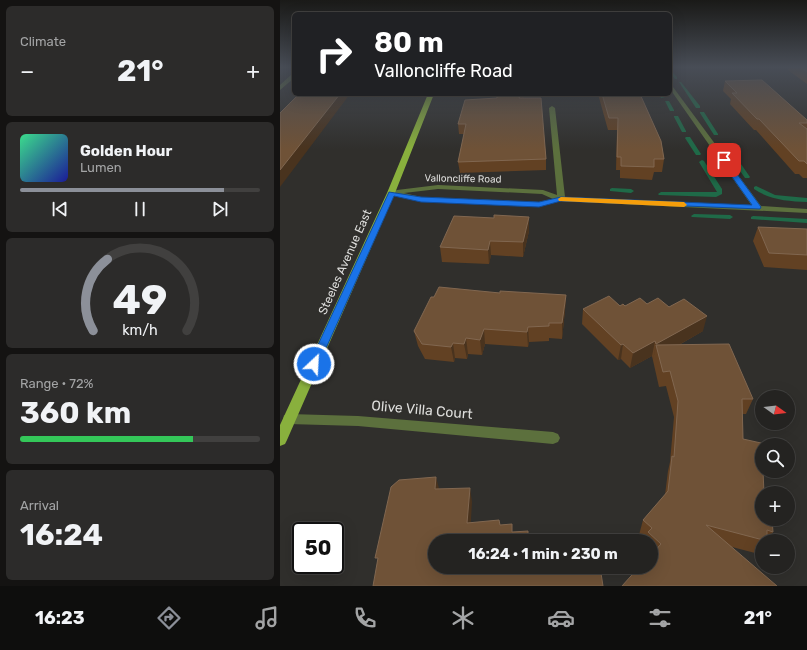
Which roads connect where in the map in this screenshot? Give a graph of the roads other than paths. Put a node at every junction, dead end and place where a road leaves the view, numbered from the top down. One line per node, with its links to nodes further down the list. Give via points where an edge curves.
1 (677, 94): 6 (street)
2 (430, 96): 4 (main road, Steeles Avenue East)
3 (552, 108): 5 (street)
4 (391, 193): 5 (street, Valloncliffe Road, via 421,199 539,204); 5 (street, Valloncliffe Road, via 438,187 543,192); 8 (main road, Steeles Avenue East)
5 (561, 199): 6 (street, Valloncliffe Road)
6 (757, 207): 7 (street, Valloncliffe Road)
7 (807, 211)
8 (289, 419): 9 (street, Olive Villa Court, via 358,421); 10 (main road, Steeles Avenue East)
9 (553, 438)
10 (280, 440)

